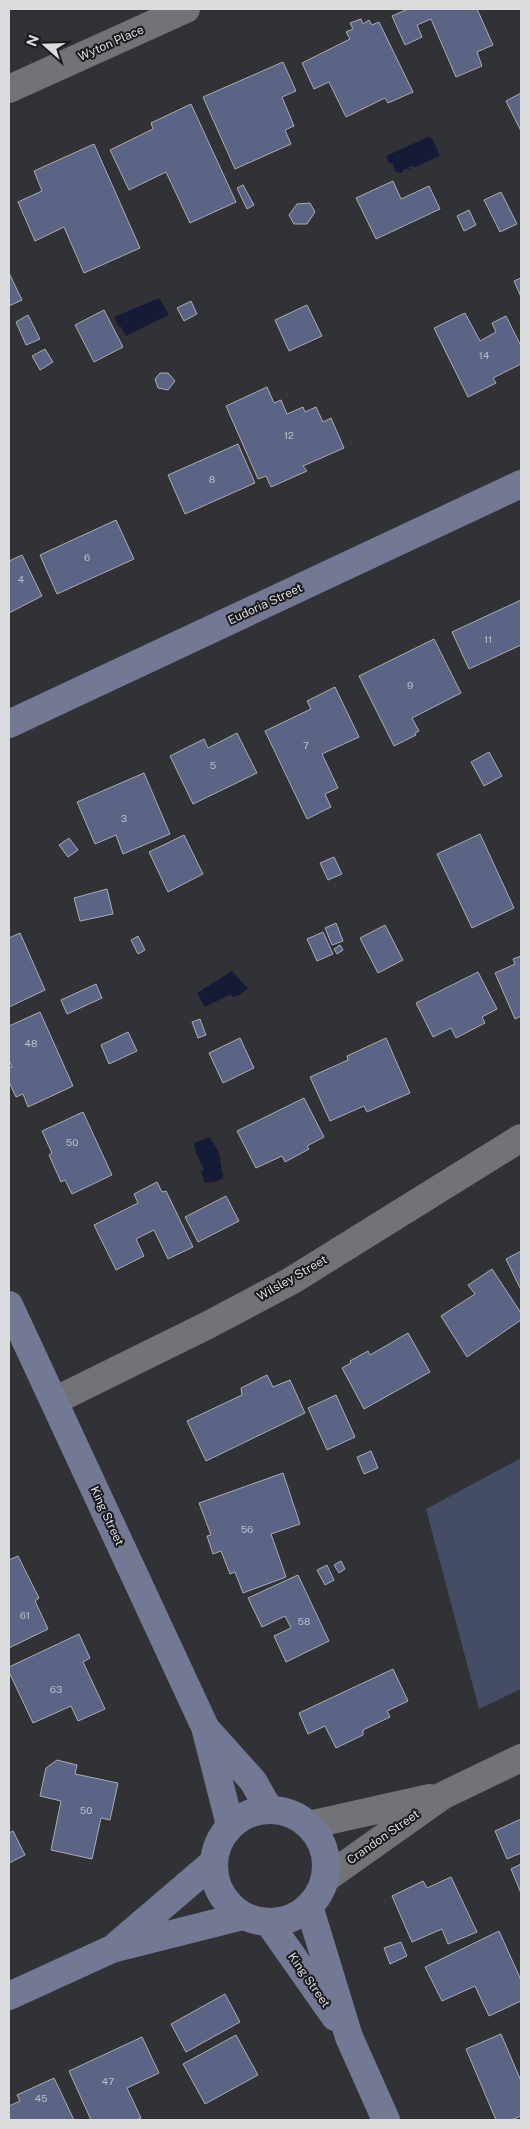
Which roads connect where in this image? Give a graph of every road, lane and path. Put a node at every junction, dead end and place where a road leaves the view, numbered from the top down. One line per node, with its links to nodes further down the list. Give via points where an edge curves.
1 (186, 9): 2 (street, Wyton Place)
2 (9, 89)
3 (521, 484): 4 (main road, Eudoria Street)
4 (9, 724)
5 (521, 1138): 7 (street, Wilsley Street, via 291,1281)
6 (9, 1305): 7 (main road, King Street)
7 (54, 1401): 8 (main road, King Street)
8 (205, 1727): 11 (main road, King Street, via 253,1781); 12 (main road, King Street)
9 (521, 1758): 10 (street, Crandon Street)
10 (442, 1796): 13 (street, Crandon Street); 15 (street, Crandon Street)
11 (269, 1809): 12 (main road, via 255,1811); 13 (main road, via 298,1816)
12 (230, 1825): 14 (main road, via 219,1842)
13 (310, 1825): 15 (main road, via 321,1841 326,1860)
14 (214, 1862): 17 (main road, via 214,1878 220,1893 230,1906); 18 (main road)
15 (325, 1879): 16 (main road)
16 (310, 1906): 17 (main road, via 283,1921); 20 (main road, King Street)
17 (256, 1919): 18 (main road); 20 (main road, King Street)
18 (112, 1949): 19 (main road)
19 (9, 1996)
20 (349, 2037): 21 (main road, King Street)
21 (386, 2120)

